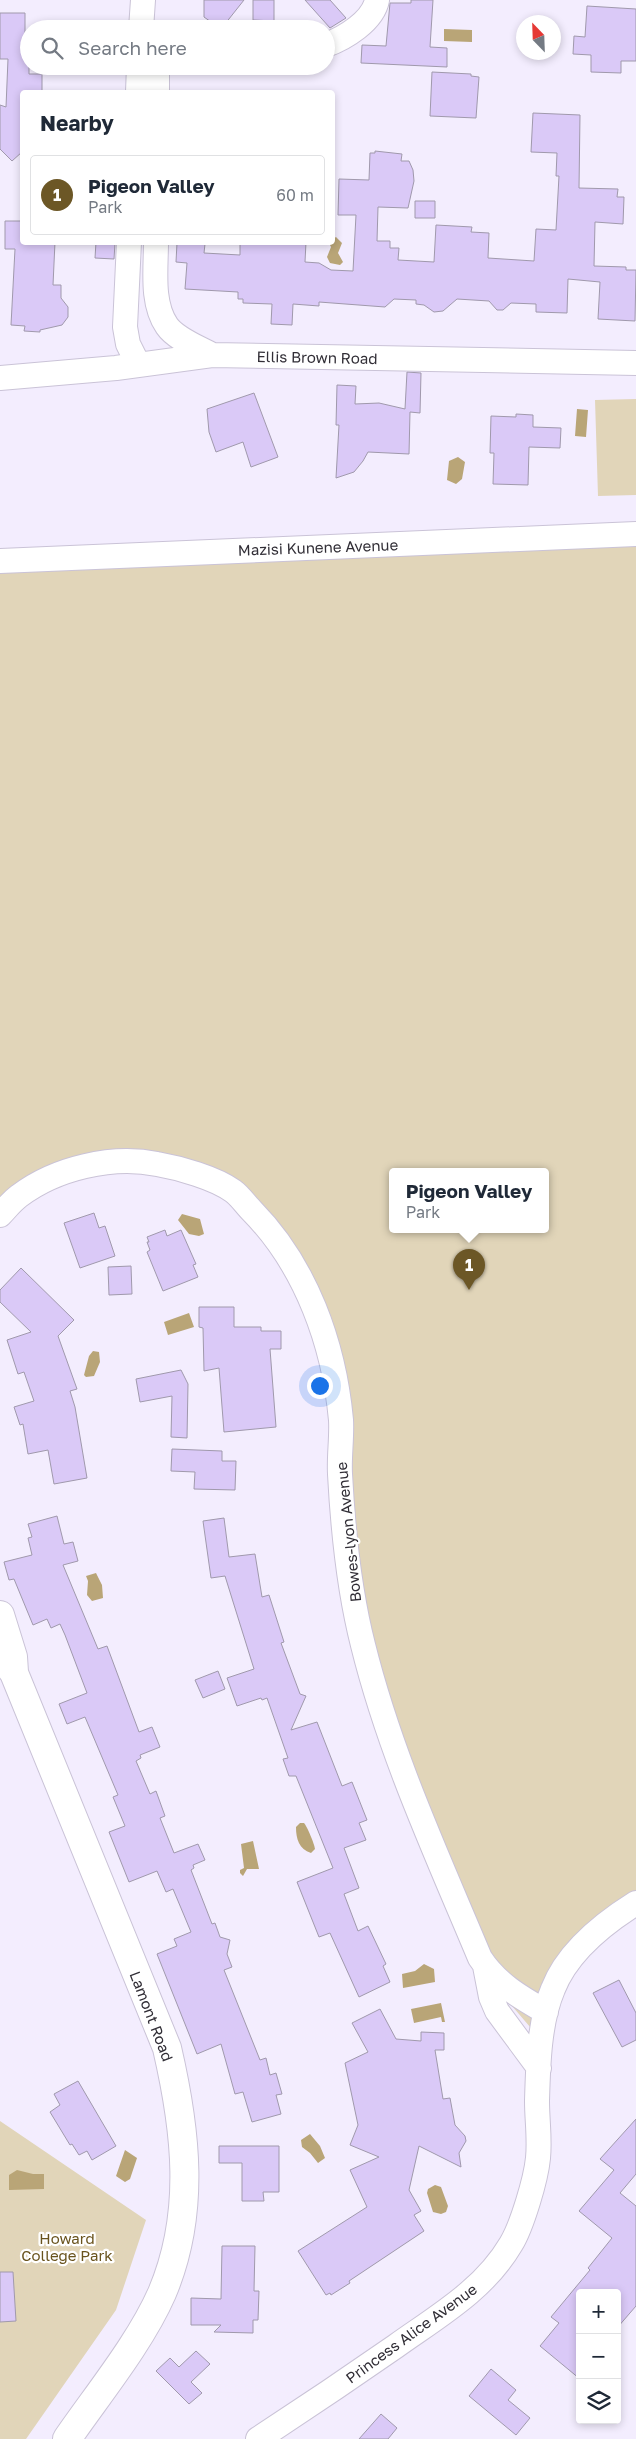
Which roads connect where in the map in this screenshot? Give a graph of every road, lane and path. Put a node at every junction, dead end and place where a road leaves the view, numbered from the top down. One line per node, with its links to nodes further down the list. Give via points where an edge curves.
1 (153, 0): 3 (street); 4 (street)
2 (376, 0): 5 (street, via 365,21)
3 (145, 20)
4 (156, 20)
5 (335, 42)
6 (139, 75): 8 (street)
7 (157, 75): 9 (street)
8 (138, 90)
9 (156, 90)
10 (129, 245): 14 (street, via 125,327 128,344)
11 (156, 245): 12 (street, via 156,290 159,310 167,327)
12 (212, 355): 13 (street, Ellis Brown Road); 14 (street, Ellis Brown Road)
13 (636, 363)
14 (138, 364): 15 (street, Ellis Brown Road)
15 (0, 378)
16 (636, 534): 17 (street, Mazisi Kunene Avenue)
17 (0, 561)
18 (0, 1215): 22 (street, Bowes-lyon Avenue, via 18,1196 56,1175 99,1164 144,1161 185,1169 233,1191 277,1239 301,1276 334,1374 341,1422 339,1472 348,1560 362,1641 380,1710 403,1775)
19 (0, 1615): 20 (street, Lamont Road, via 13,1657)
20 (4, 1661): 25 (street, Lamont Road, via 167,2048 179,2098 185,2148 184,2209 174,2258 162,2293 145,2325)
21 (636, 1903): 23 (street, Princess Alice Avenue, via 593,1936 568,1962 553,1989)
22 (486, 1966): 23 (street, Bowes-lyon Avenue, via 505,1987); 24 (street, via 491,1997 497,2011)
23 (546, 2012): 24 (street, Princess Alice Avenue)
24 (540, 2068): 26 (street, Princess Alice Avenue, via 538,2158 532,2183 512,2243 491,2272 464,2298)
25 (67, 2439)
26 (258, 2439)

